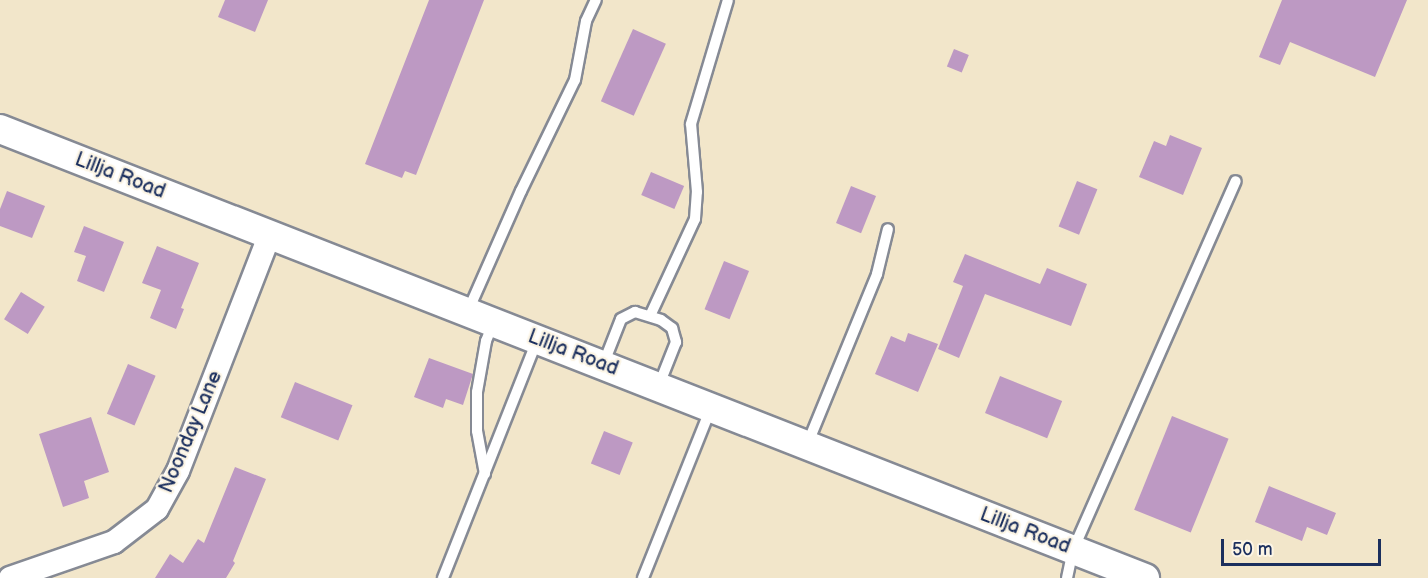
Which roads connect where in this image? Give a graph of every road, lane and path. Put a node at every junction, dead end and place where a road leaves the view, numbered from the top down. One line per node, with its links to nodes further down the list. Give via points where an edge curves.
1 (596, 0): 7 (lane, via 586,21 575,80 520,191)
2 (728, 0): 8 (lane, via 691,124 697,192 695,219)
3 (0, 129): 6 (street, Lillja Road)
4 (1236, 181): 16 (lane)
5 (888, 229): 14 (lane, via 877,274)
6 (270, 234): 7 (street, Lillja Road); 17 (street, Noonday Lane, via 178,471 157,509 114,542)
7 (468, 312): 9 (street, Lillja Road)
8 (650, 316): 11 (lane, via 635,312 621,318); 12 (lane, via 672,328 676,342)
9 (494, 322): 10 (street, Lillja Road); 15 (lane, via 486,341 477,392 477,431)
10 (538, 339): 11 (street, Lillja Road); 15 (lane)
11 (603, 365): 12 (street, Lillja Road)
12 (658, 387): 13 (street, Lillja Road)
13 (711, 407): 14 (street, Lillja Road); 19 (lane)
14 (807, 445): 16 (street, Lillja Road)
15 (485, 474): 18 (lane)
16 (1073, 550): 20 (lane); 21 (street, Lillja Road)
17 (18, 577)
18 (443, 578)
19 (643, 578)
20 (1067, 578)
21 (1145, 578)

